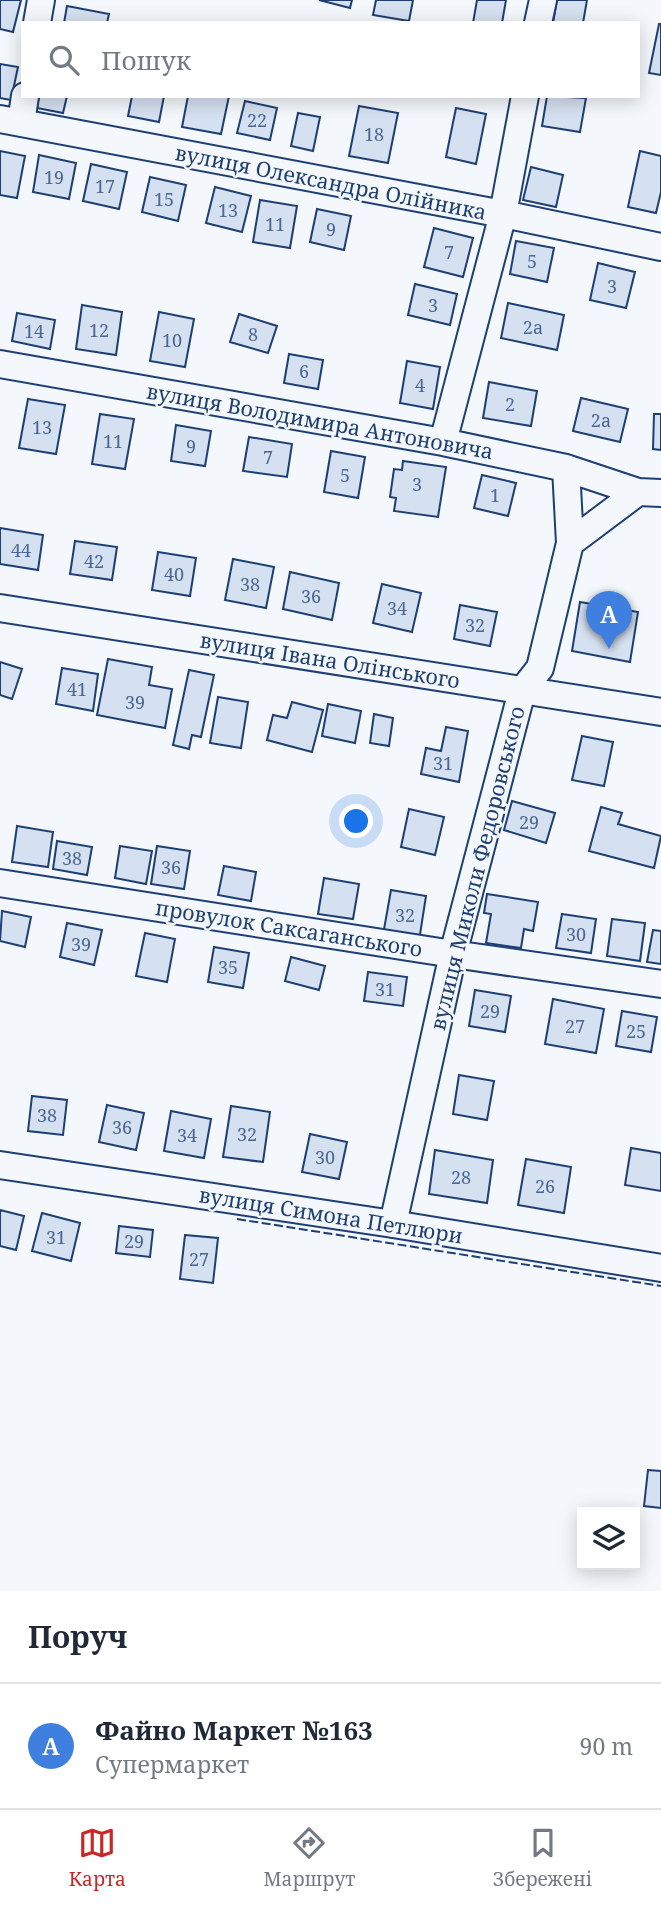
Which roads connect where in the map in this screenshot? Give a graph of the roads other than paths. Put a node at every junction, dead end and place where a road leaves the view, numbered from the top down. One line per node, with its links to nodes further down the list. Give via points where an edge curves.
1 (41, 0): 3 (street)
2 (542, 0): 4 (street)
3 (37, 21)
4 (538, 21)
5 (24, 98): 7 (street)
6 (525, 98): 8 (street)
7 (10, 121): 8 (street, вулиця Олександра Олійника)
8 (503, 214): 9 (street, вулиця Олександра Олійника); 11 (street)
9 (661, 247)
10 (0, 364): 11 (street, вулиця Володимира Антоновича)
11 (443, 442): 12 (street, вулиця Володимира Антоновича)
12 (566, 468): 13 (street, вулиця Володимира Антоновича); 14 (street, вулиця Миколи Федоровського)
13 (649, 492): 14 (street)
14 (570, 543): 16 (street, вулиця Миколи Федоровського, via 540,668)
15 (0, 608): 16 (street, вулиця Івана Олінського)
16 (522, 691): 17 (street, вулиця Івана Олінського); 19 (street, вулиця Миколи Федоровського)
17 (661, 712)
18 (0, 883): 19 (street, провулок Саксаганського)
19 (453, 954): 20 (street, провулок Саксаганського); 22 (street, вулиця Миколи Федоровського)
20 (661, 984)
21 (0, 1165): 22 (street, вулиця Симона Петлюри)
22 (393, 1224): 23 (street, вулиця Симона Петлюри)
23 (661, 1268)

